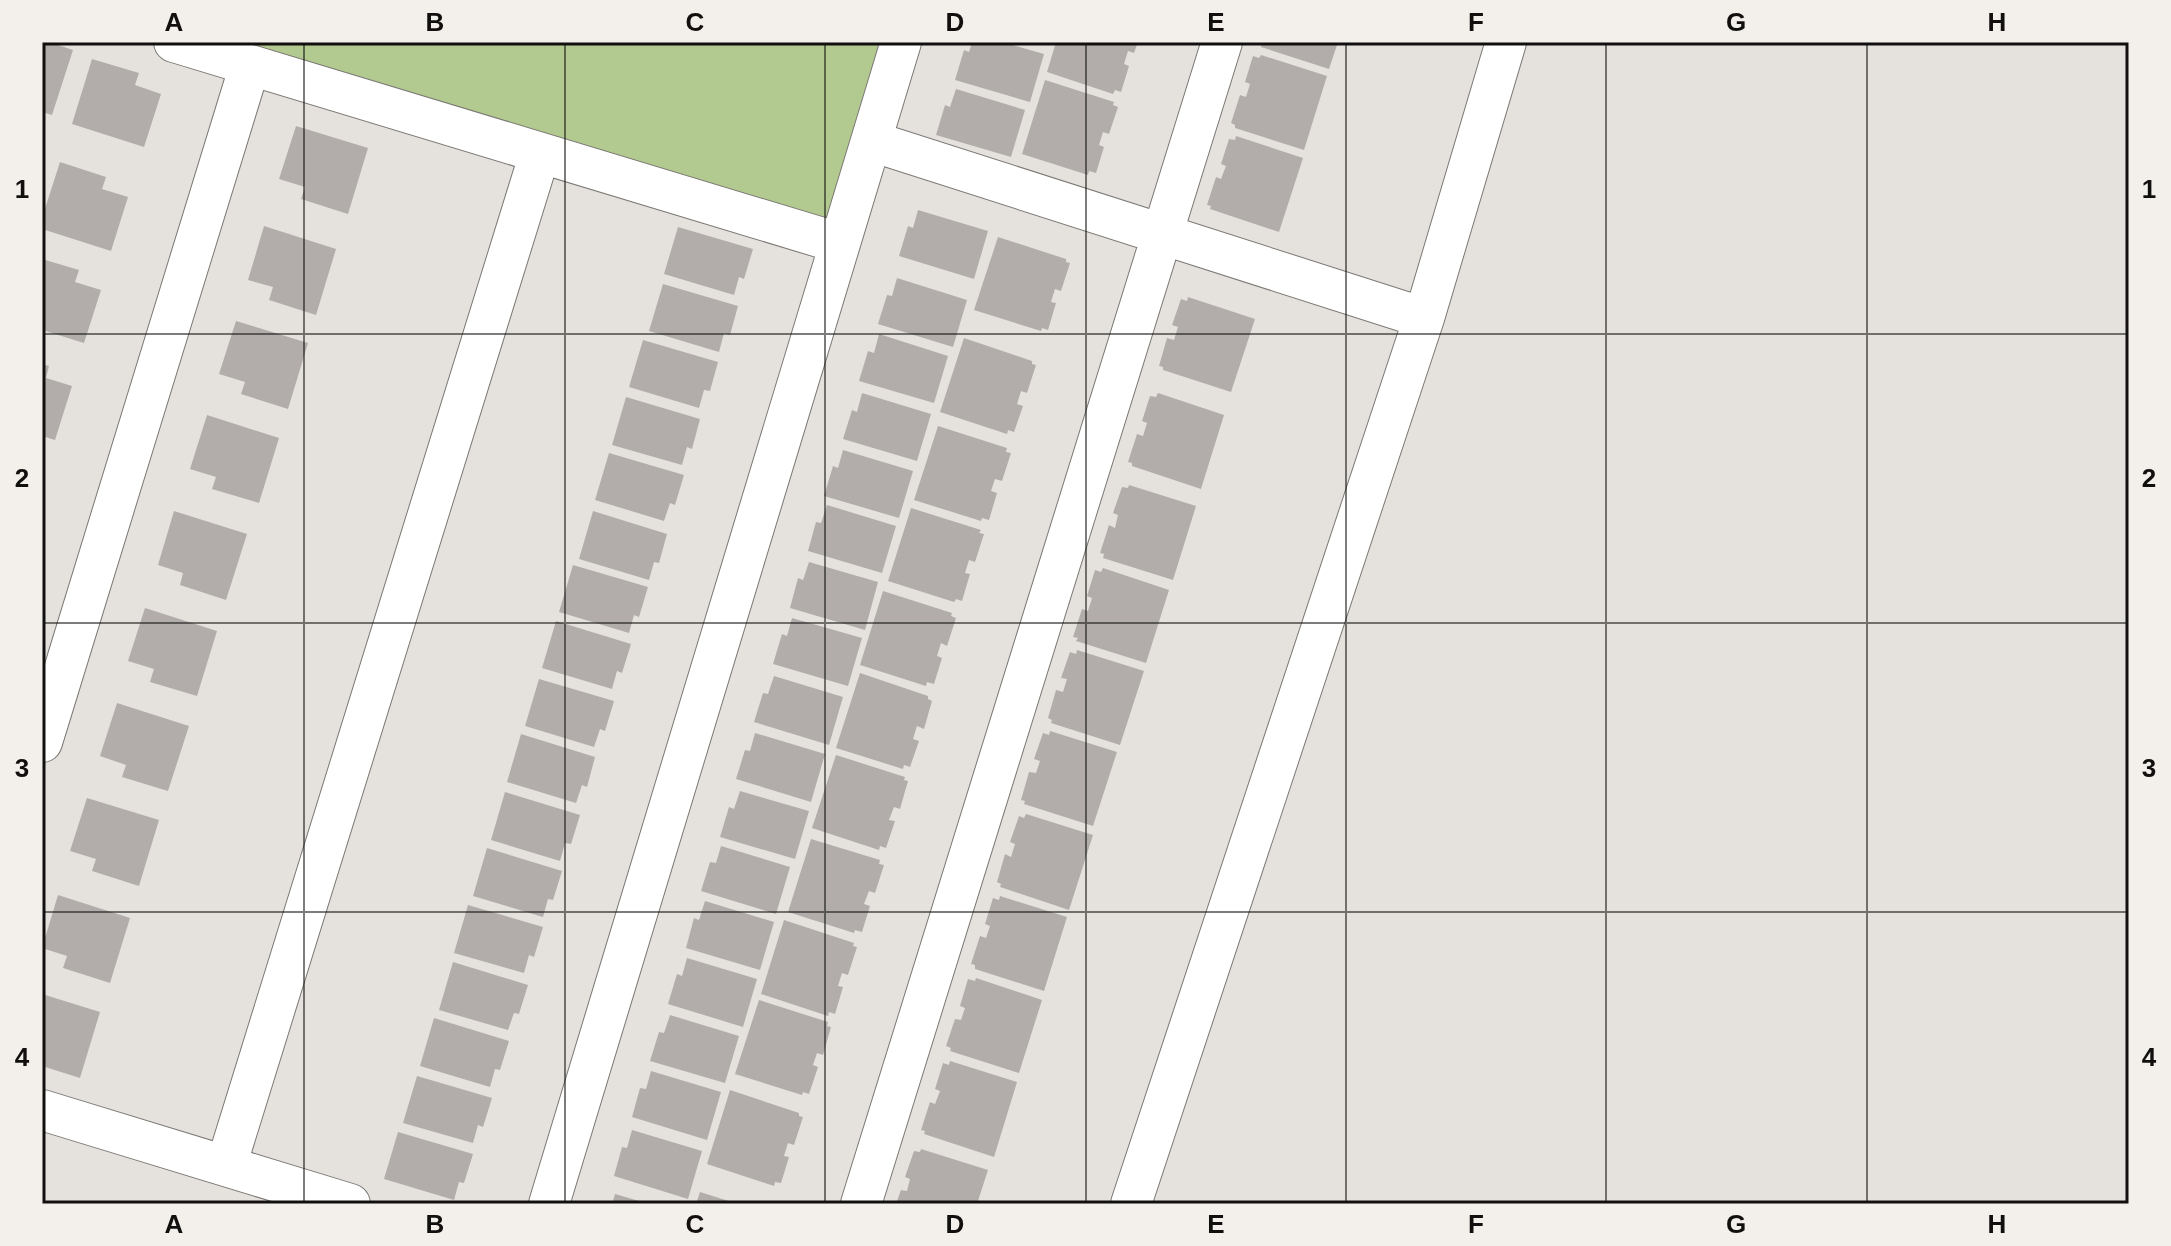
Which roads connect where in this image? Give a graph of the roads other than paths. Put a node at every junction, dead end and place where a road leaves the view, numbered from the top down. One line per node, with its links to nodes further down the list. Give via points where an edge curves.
1 (174, 42): 5 (street)
2 (901, 42): 6 (street)
3 (1222, 42): 8 (street)
4 (1506, 42): 10 (street)
5 (250, 65): 7 (street); 11 (street)
6 (871, 141): 8 (street); 9 (street)
7 (540, 153): 9 (street); 13 (street)
8 (1162, 234): 10 (street); 16 (street)
9 (839, 243): 15 (street)
10 (1424, 318): 17 (street)
11 (42, 742)
12 (42, 1110): 13 (street)
13 (226, 1166): 14 (street)
14 (350, 1204)
15 (549, 1204)
16 (861, 1204)
17 (1131, 1204)

